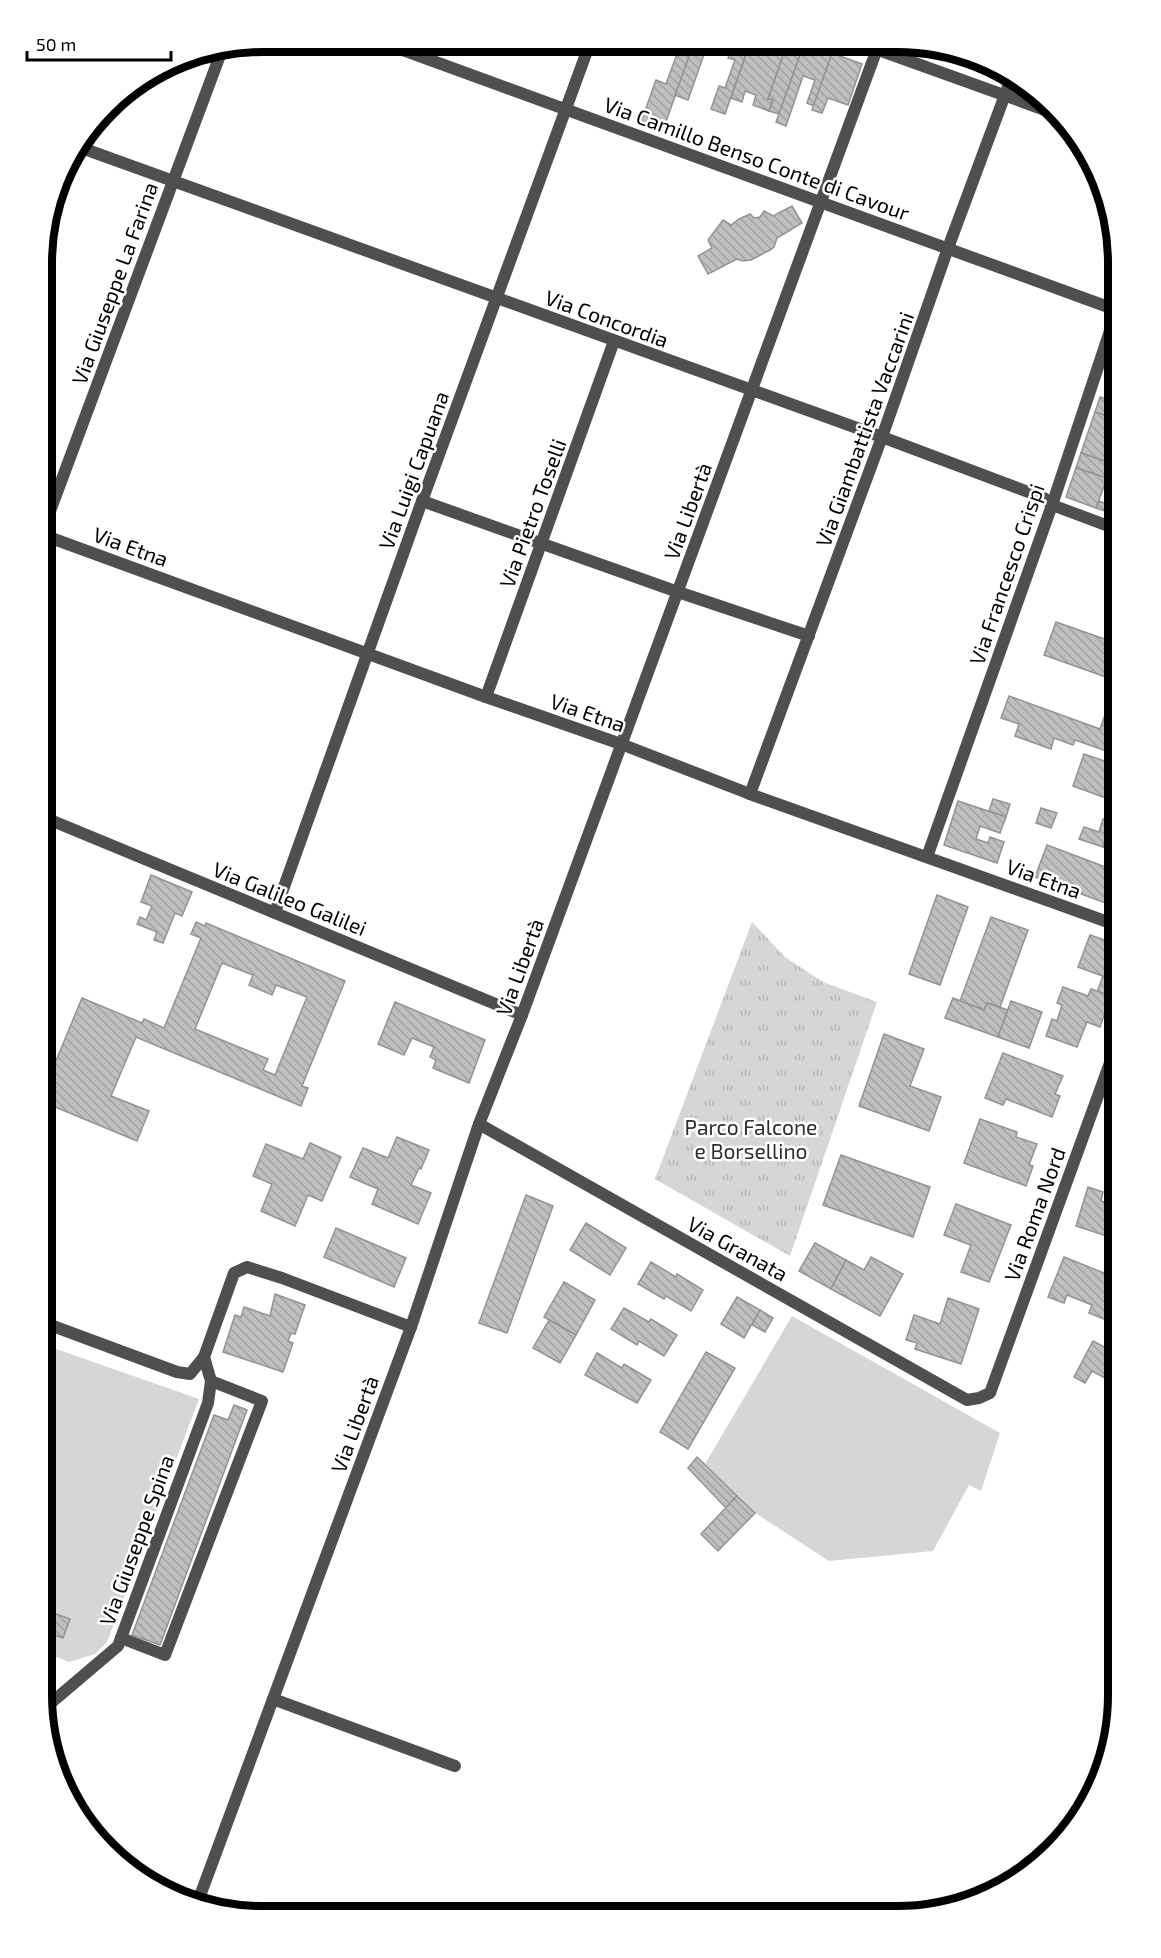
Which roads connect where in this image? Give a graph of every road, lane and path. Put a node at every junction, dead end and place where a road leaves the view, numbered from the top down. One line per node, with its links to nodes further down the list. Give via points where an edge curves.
1 (587, 52): 9 (street, Via Luigi Capuana)
2 (876, 52): 12 (street, Via Libertà)
3 (893, 52): 7 (street)
4 (410, 53): 9 (street, Via Camillo Benso Conte di Cavour)
5 (219, 58): 11 (street, Via Giuseppe La Farina)
6 (1009, 85): 7 (street, Via Giambattista Vaccarini)
7 (1005, 96): 8 (street); 13 (street, Via Giambattista Vaccarini)
8 (1041, 109)
9 (567, 110): 12 (street, Via Camillo Benso Conte di Cavour); 14 (street, Via Luigi Capuana)
10 (86, 149): 11 (street, Via Concordia)
11 (172, 180): 14 (street, Via Concordia); 22 (street, Via Giuseppe La Farina)
12 (821, 201): 13 (street, Via Camillo Benso Conte di Cavour); 18 (street, Via Libertà)
13 (948, 248): 15 (street, Via Camillo Benso Conte di Cavour); 19 (street, Via Giambattista Vaccarini)
14 (496, 298): 17 (street, Via Concordia); 20 (street, Via Luigi Capuana)
15 (1108, 304)
16 (1108, 338): 21 (street, Via Francesco Crispi)
17 (614, 341): 18 (street, Via Concordia); 25 (street, Via Pietro Toselli)
18 (752, 391): 19 (street, Via Concordia); 26 (street, Via Libertà)
19 (882, 437): 21 (street, Via Concordia, via 1044,498); 27 (street, Via Giambattista Vaccarini)
20 (422, 501): 25 (street); 28 (street, Via Luigi Capuana)
21 (1052, 505): 23 (street, Via Concordia); 33 (street, Via Francesco Crispi)
22 (52, 508)
23 (1108, 526)
24 (52, 538): 28 (street, Via Etna)
25 (541, 544): 26 (street); 29 (street, Via Pietro Toselli)
26 (678, 592): 27 (street); 30 (street, Via Libertà)
27 (809, 636): 31 (street, Via Giambattista Vaccarini)
28 (368, 653): 29 (street, Via Etna); 34 (street, Via Luigi Capuana)
29 (486, 697): 30 (street, Via Etna)
30 (621, 744): 31 (street, Via Etna); 36 (street, Via Libertà)
31 (750, 794): 33 (street, Via Etna)
32 (52, 821): 34 (street, Via Galileo Galilei)
33 (927, 856): 35 (street, Via Etna)
34 (275, 912): 36 (street, Via Galileo Galilei)
35 (1108, 922)
36 (522, 1015): 38 (street, Via Libertà)
37 (1108, 1068): 43 (street, Via Roma Nord, via 990,1393)
38 (479, 1124): 40 (street, Via Libertà); 43 (street, Via Granata, via 967,1400)
39 (52, 1326): 41 (street, via 177,1372 190,1374)
40 (411, 1327): 41 (street, via 246,1267 234,1273); 45 (street, Via Libertà)
41 (204, 1357): 42 (street)
42 (212, 1381): 44 (street, Via Giuseppe Spina, via 208,1403); 44 (street, via 262,1401 165,1655)
43 (980, 1398)
44 (121, 1638): 46 (street, Via Giuseppe Spina, via 118,1646)
45 (273, 1699): 47 (street); 48 (street, Via Libertà)
46 (53, 1702)
47 (455, 1766)
48 (200, 1895)

